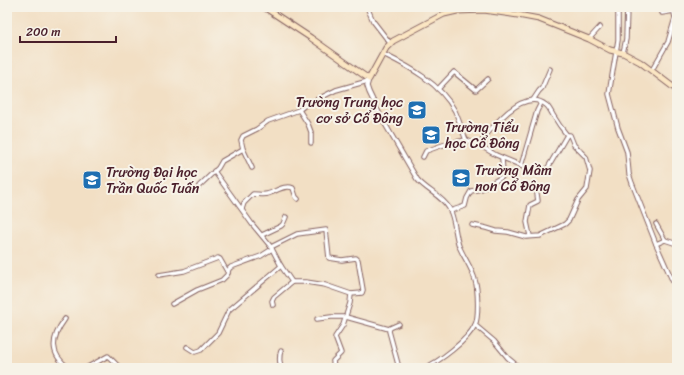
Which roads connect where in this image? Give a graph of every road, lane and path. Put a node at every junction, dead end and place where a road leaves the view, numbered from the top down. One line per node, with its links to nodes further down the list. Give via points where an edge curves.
1 (264, 7): 15 (street)
2 (367, 7): 9 (street, via 373,21)
3 (618, 7): 10 (street)
4 (626, 7): 10 (street, via 626,39)
5 (674, 9): 6 (street); 13 (street, via 675,18 668,42)
6 (662, 13)
7 (600, 27): 8 (street)
8 (588, 39): 9 (street, via 539,19 472,10 450,12); 10 (street)
9 (390, 43): 11 (street)
10 (620, 52): 13 (street); 42 (street, via 609,90 610,99 627,152 630,178)
11 (383, 54): 15 (street); 16 (street, via 418,73)
12 (550, 69): 18 (street)
13 (652, 70): 17 (street)
14 (488, 79): 16 (street, via 476,90 454,72)
15 (368, 80): 20 (street, via 336,90); 35 (street, via 369,92 381,117 418,179 444,202)
16 (438, 89): 22 (street, via 455,112)
17 (677, 90)
18 (534, 100): 19 (street); 24 (street, via 518,105 506,113)
19 (541, 103): 21 (street, via 547,105); 28 (street)
20 (299, 110): 23 (street, via 311,132); 25 (street, via 268,121 243,136)
21 (567, 135): 28 (street, via 544,173 536,174); 40 (street, via 586,157 590,166 588,187 578,200 570,220 540,236)
22 (466, 140): 24 (street); 26 (street, via 438,146 426,151)
23 (311, 143)
24 (479, 145): 27 (street)
25 (243, 149): 29 (street); 30 (street, via 222,161)
26 (423, 157)
27 (502, 158): 28 (street); 35 (street, via 502,177 481,189 470,191 464,206)
28 (521, 166)
29 (252, 168)
30 (214, 171): 31 (street); 34 (street)
31 (199, 186)
32 (537, 194): 40 (street, via 538,201 530,206 527,222)
33 (298, 199): 34 (street, via 293,188 289,186 268,194 253,194)
34 (242, 209): 39 (street)
35 (450, 211): 57 (street, via 456,236 476,284)
36 (286, 217): 39 (street, via 281,226)
37 (656, 224): 41 (street)
38 (472, 225): 40 (street)
39 (262, 235): 44 (street)
40 (530, 236)
41 (665, 240): 42 (street); 43 (street)
42 (656, 244): 49 (street)
43 (677, 244)
44 (271, 248): 45 (street); 46 (street, via 261,256 231,267); 50 (street, via 297,234 326,230 329,258 358,260 363,291)
45 (281, 266): 48 (street); 59 (street, via 229,310 220,330 201,350 196,352)
46 (228, 273): 47 (street, via 218,258 184,271); 51 (street, via 222,280 196,290)
47 (159, 275)
48 (292, 282): 50 (street, via 306,282); 52 (street, via 274,297)
49 (677, 291)
50 (351, 294): 53 (street)
51 (172, 304)
52 (273, 305)
53 (346, 317): 55 (street); 58 (street); 66 (street, via 335,337 341,353 333,360)
54 (65, 319): 62 (street, via 56,334 54,353)
55 (317, 319)
56 (399, 324): 58 (street)
57 (476, 325): 61 (street, via 494,341); 68 (street, via 458,345)
58 (389, 329): 67 (street)
59 (188, 347)
60 (281, 352): 65 (street)
61 (514, 367): 69 (street)
62 (69, 368)
63 (86, 368): 64 (street, via 108,356)
64 (120, 368)
65 (282, 368)
66 (334, 368)
67 (399, 368)
68 (424, 368)
69 (520, 368)

